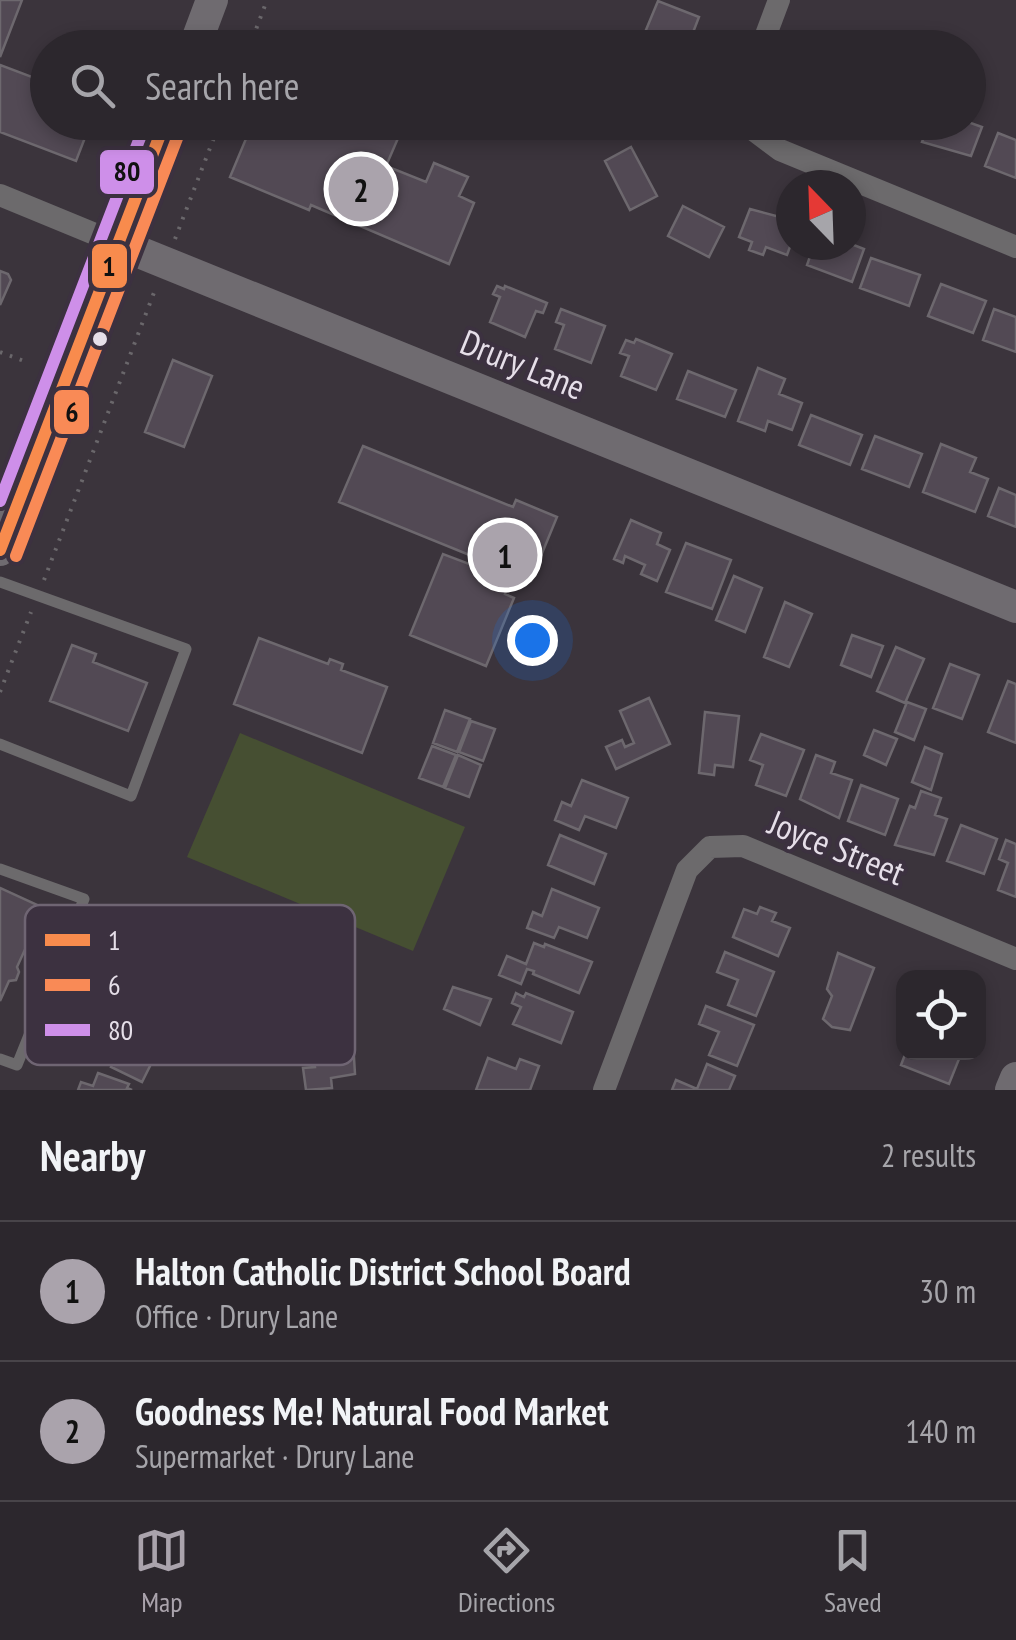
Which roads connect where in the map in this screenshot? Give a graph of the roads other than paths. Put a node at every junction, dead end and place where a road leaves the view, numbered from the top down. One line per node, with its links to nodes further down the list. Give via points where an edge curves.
1 (212, 0): 3 (street)
2 (779, 0): 4 (street)
3 (201, 30)
4 (768, 30)
5 (158, 140): 8 (street)
6 (768, 140): 9 (street)
7 (0, 195): 8 (street, Drury Lane)
8 (118, 244): 10 (street); 12 (street, Drury Lane)
9 (1016, 246)
10 (0, 550)
11 (0, 582): 13 (lane, via 186,649 131,796)
12 (1016, 607)
13 (0, 744)
14 (0, 869): 15 (lane, via 84,898)
15 (81, 905)
16 (1016, 959): 20 (street, Joyce Street, via 743,846 710,847 688,870)
17 (25, 1045): 18 (lane, via 17,1065)
18 (0, 1059)
19 (1016, 1078): 21 (street)
20 (604, 1090)
21 (1011, 1090)

